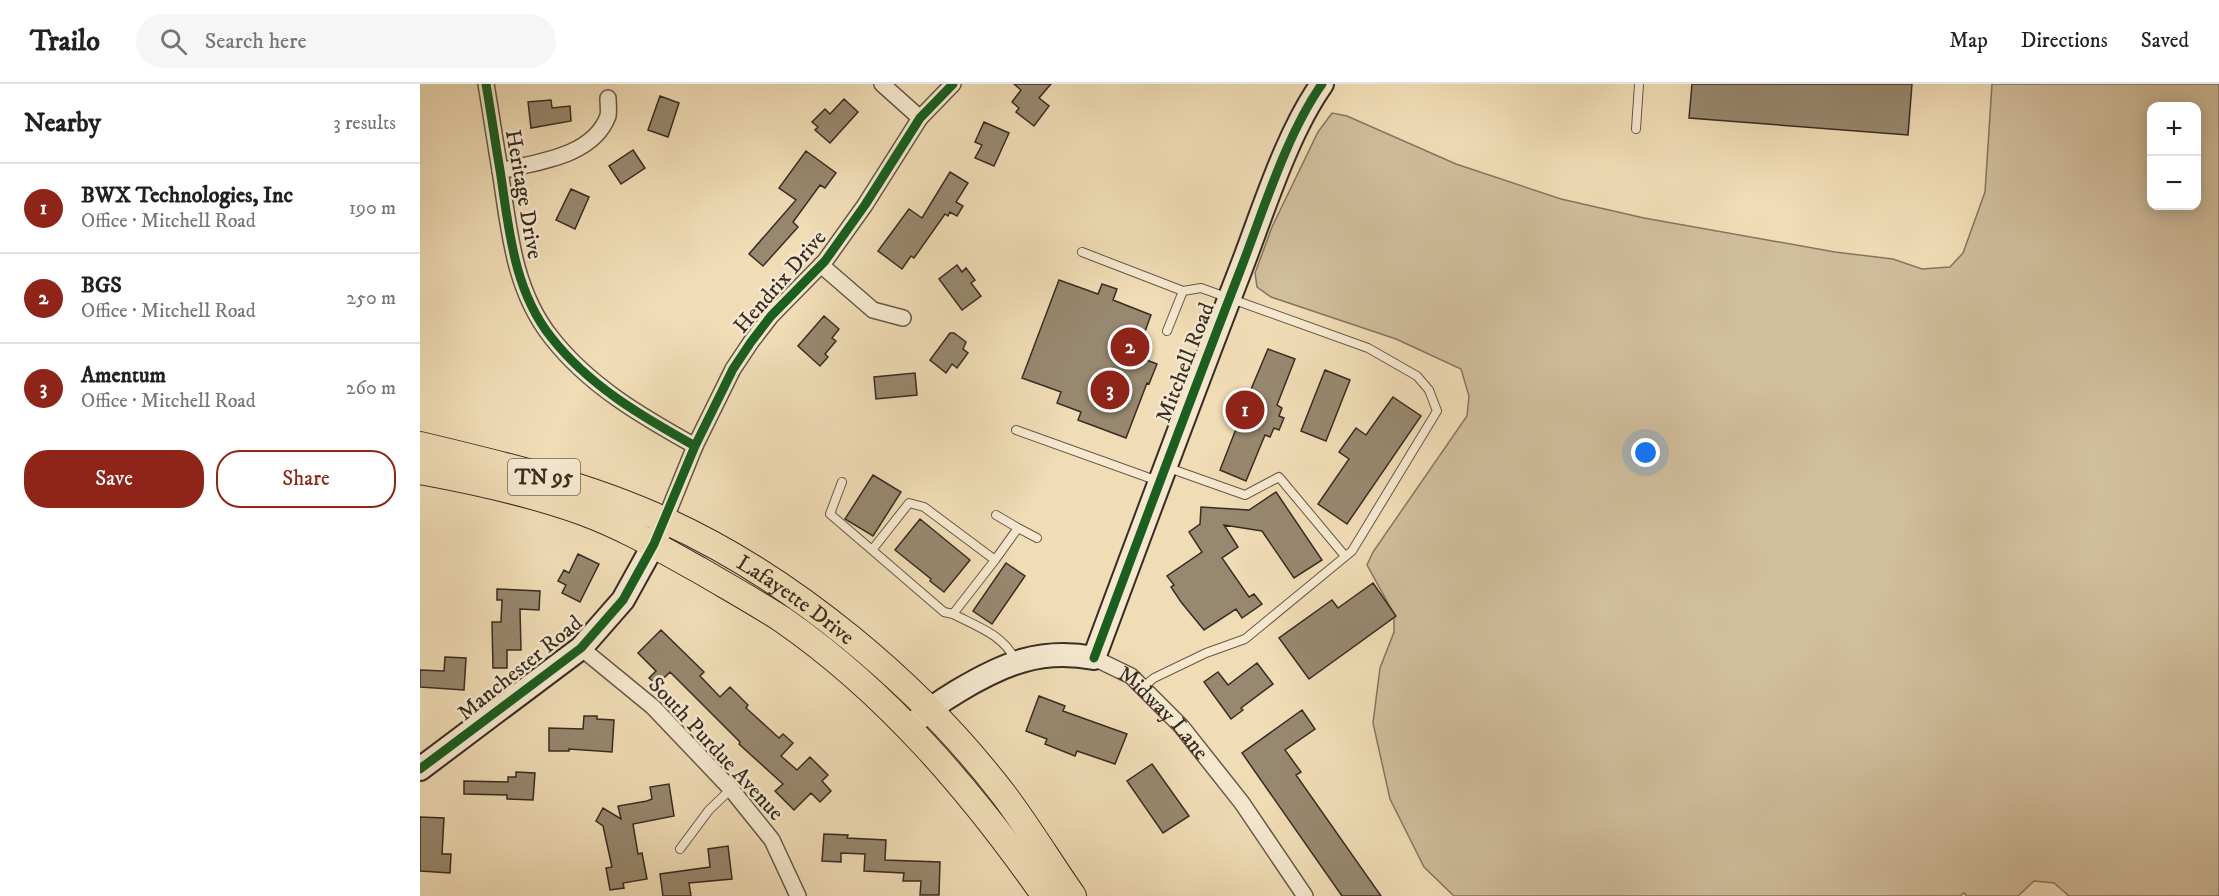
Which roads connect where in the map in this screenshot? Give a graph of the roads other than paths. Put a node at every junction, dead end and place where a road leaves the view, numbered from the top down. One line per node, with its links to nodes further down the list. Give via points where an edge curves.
1 (486, 84): 9 (street, Heritage Drive)
2 (882, 84): 7 (street)
3 (953, 84): 7 (street, Hendrix Drive)
4 (1322, 84): 13 (street, Mitchell Road, via 1294,133)
5 (1639, 84): 8 (lane)
6 (608, 98): 9 (street, via 608,115 597,135 586,144 557,157)
7 (920, 118): 11 (street, Hendrix Drive, via 866,205)
8 (1636, 129)
9 (500, 171): 18 (street, Heritage Drive, via 508,235 519,276 550,336 569,359 607,392)
10 (1082, 252): 12 (lane)
11 (822, 265): 14 (street, via 873,310); 18 (street, Hendrix Drive, via 751,342 733,369)
12 (1183, 291): 13 (lane, via 1201,288); 15 (lane)
13 (1229, 299): 20 (street, Mitchell Road); 28 (lane, via 1368,348 1417,376 1429,390 1437,411 1352,551)
14 (903, 318)
15 (1167, 331)
16 (1016, 430): 20 (lane)
17 (420, 445): 23 (main road, Lafayette Drive / TN 95, via 527,471)
18 (695, 446): 23 (street, Hendrix Drive)
19 (420, 471): 26 (main road, Lafayette Drive / TN 95, via 491,484 585,513)
20 (1162, 474): 28 (lane, via 1245,495 1278,477); 32 (street, Mitchell Road)
21 (842, 482): 27 (lane, via 830,514)
22 (996, 515): 24 (lane)
23 (665, 520): 26 (street, Manchester Road); 35 (main road, Lafayette Drive, via 785,588 869,653)
24 (1018, 528): 25 (lane); 29 (lane)
25 (1037, 538)
26 (654, 544): 31 (street, Manchester Road, via 623,600); 36 (main road, Lafayette Drive, via 782,620 839,664)
27 (872, 550): 29 (lane, via 909,503 924,507); 30 (lane, via 944,612)
28 (1345, 556): 34 (lane, via 1245,639 1206,653)
29 (995, 560): 30 (lane)
30 (953, 614): 33 (lane, via 999,638)
31 (581, 648): 37 (street, Manchester Road); 38 (street, South Purdue Avenue, via 653,707)
32 (1094, 658): 33 (street, Midway Lane, via 1056,654); 34 (street, Midway Lane, via 1131,676)
33 (1016, 662): 35 (street, Midway Lane)
34 (1143, 687): 43 (street, Midway Lane, via 1181,726 1242,803)
35 (928, 709): 36 (street, Midway Lane); 42 (main road, Lafayette Drive, via 1005,796)
36 (910, 728): 41 (main road, Lafayette Drive, via 1011,847)
37 (420, 769)
38 (731, 789): 39 (lane, via 709,810); 40 (street, South Purdue Avenue, via 772,840)
39 (680, 849)
40 (798, 896)
41 (1045, 896)
42 (1073, 896)
43 (1305, 896)

